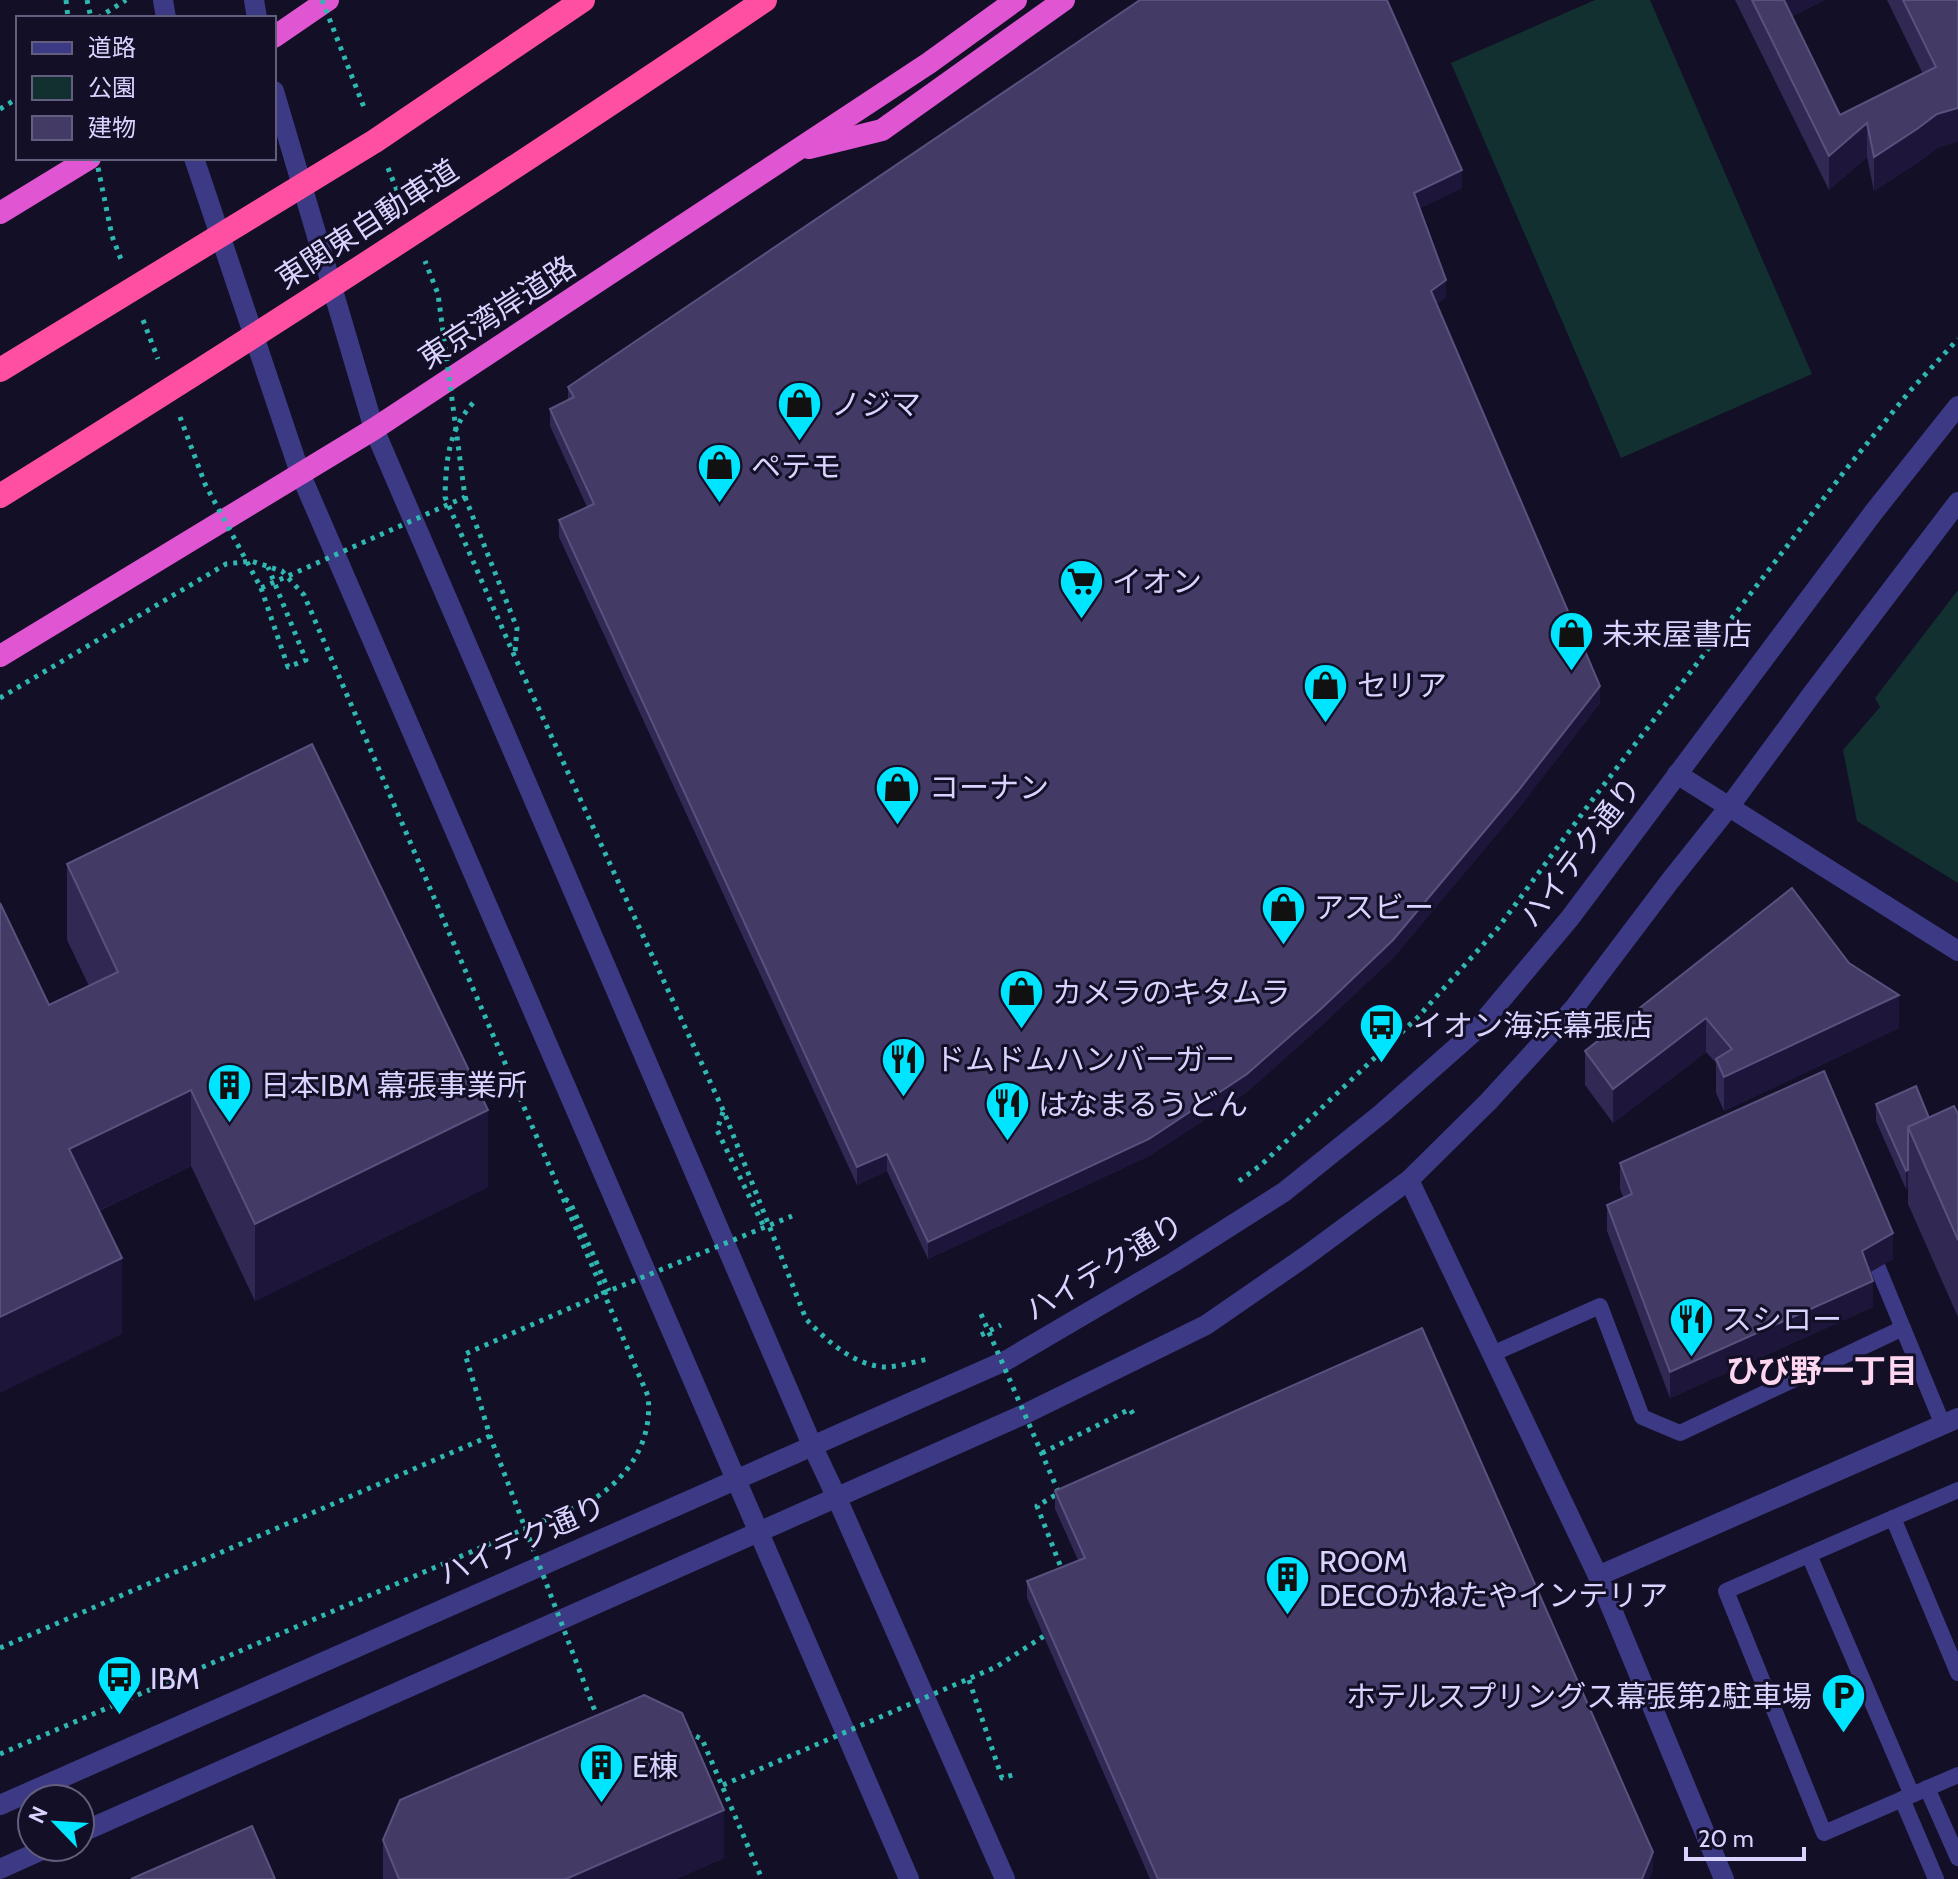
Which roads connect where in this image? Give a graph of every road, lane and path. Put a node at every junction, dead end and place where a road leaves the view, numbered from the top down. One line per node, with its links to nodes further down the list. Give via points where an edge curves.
1 (126, 0): 7 (path)
2 (328, 0): 8 (highway)
3 (583, 0): 19 (highway, bridge, via 375,141)
4 (765, 0): 25 (highway, 東関東自動車道, bridge)
5 (1016, 0): 10 (highway, 東京湾岸道路)
6 (1064, 0): 10 (highway, via 882,130)
7 (101, 16)
8 (276, 36)
9 (276, 98): 23 (street)
10 (791, 153): 23 (highway, 東京湾岸道路)
11 (90, 160): 14 (highway)
12 (93, 160): 15 (path, bridge)
13 (195, 160): 24 (street)
14 (0, 213)
15 (123, 265)
16 (139, 309): 18 (path, bridge)
17 (1958, 339): 37 (path, via 1847,468 1498,928 1418,1017)
18 (161, 367)
19 (0, 370)
20 (484, 396): 29 (path, via 457,423 445,497)
21 (1958, 406): 32 (street, ハイテク通り)
22 (177, 411): 28 (path, bridge, via 205,484)
23 (374, 429): 24 (highway, 東京湾岸道路); 52 (street)
24 (300, 473): 30 (highway, 東京湾岸道路); 54 (street)
25 (0, 496)
26 (1958, 502): 33 (street)
27 (267, 566): 28 (path, via 306,660 288,667); 31 (path, via 251,561 226,564); 38 (path, via 282,571 304,595)
28 (261, 588): 29 (path, bridge, via 465,497 517,628)
29 (514, 655): 35 (path)
30 (0, 656)
31 (0, 698)
32 (1677, 774): 33 (street); 52 (street, ハイテク通り, via 1570,918 1476,1030 1284,1192 1007,1360)
33 (1729, 807): 34 (street); 36 (street, via 1574,1008)
34 (1958, 951)
35 (724, 1112): 40 (path, via 717,1130); 48 (path, via 806,1319 831,1345 861,1361 886,1367)
36 (1409, 1180): 47 (street); 56 (street, via 1206,1325 1027,1413)
37 (1238, 1182)
38 (563, 1198): 42 (path, via 570,1202); 68 (path, via 648,1396 650,1418 643,1440 632,1464 609,1489)
39 (792, 1216): 40 (path, bridge)
40 (764, 1227): 42 (path, bridge)
41 (1878, 1268): 45 (lane)
42 (609, 1291): 51 (path, bridge, via 465,1354)
43 (981, 1314): 53 (path, bridge)
44 (1008, 1321): 46 (path)
45 (1903, 1328): 47 (lane, via 1680,1433 1642,1417 1600,1306); 50 (lane)
46 (980, 1336)
47 (1492, 1354): 60 (street)
48 (939, 1357)
49 (1136, 1419): 53 (path, via 1130,1409)
50 (1950, 1421): 60 (street)
51 (490, 1436): 63 (path); 66 (path, bridge)
52 (812, 1445): 54 (street, ハイテク通り); 56 (street)
53 (1042, 1453): 61 (path, bridge, via 1059,1493 1037,1506)
54 (736, 1478): 58 (street); 73 (street, ハイテク通り)
55 (1958, 1490): 57 (lane)
56 (836, 1496): 58 (street); 78 (street)
57 (1893, 1518): 59 (lane); 64 (lane)
58 (759, 1530): 74 (street); 77 (street)
59 (1809, 1555): 72 (lane); 72 (lane, via 1726,1591 1824,1833)
60 (1598, 1576): 79 (street)
61 (1067, 1582)
62 (1044, 1636): 65 (path, bridge)
63 (0, 1648)
64 (1958, 1673)
65 (969, 1680): 69 (path, via 1002,1778); 71 (path, bridge)
66 (601, 1726)
67 (677, 1728): 71 (path, bridge, via 702,1739)
68 (0, 1754)
69 (1016, 1774)
70 (1958, 1775): 72 (lane)
71 (723, 1785): 76 (path, bridge)
72 (1914, 1794): 75 (lane); 80 (lane)
73 (0, 1805)
74 (96, 1826)
75 (1958, 1858)
76 (762, 1879)
77 (909, 1879)
78 (1005, 1879)
79 (1724, 1879)
80 (1936, 1879)

